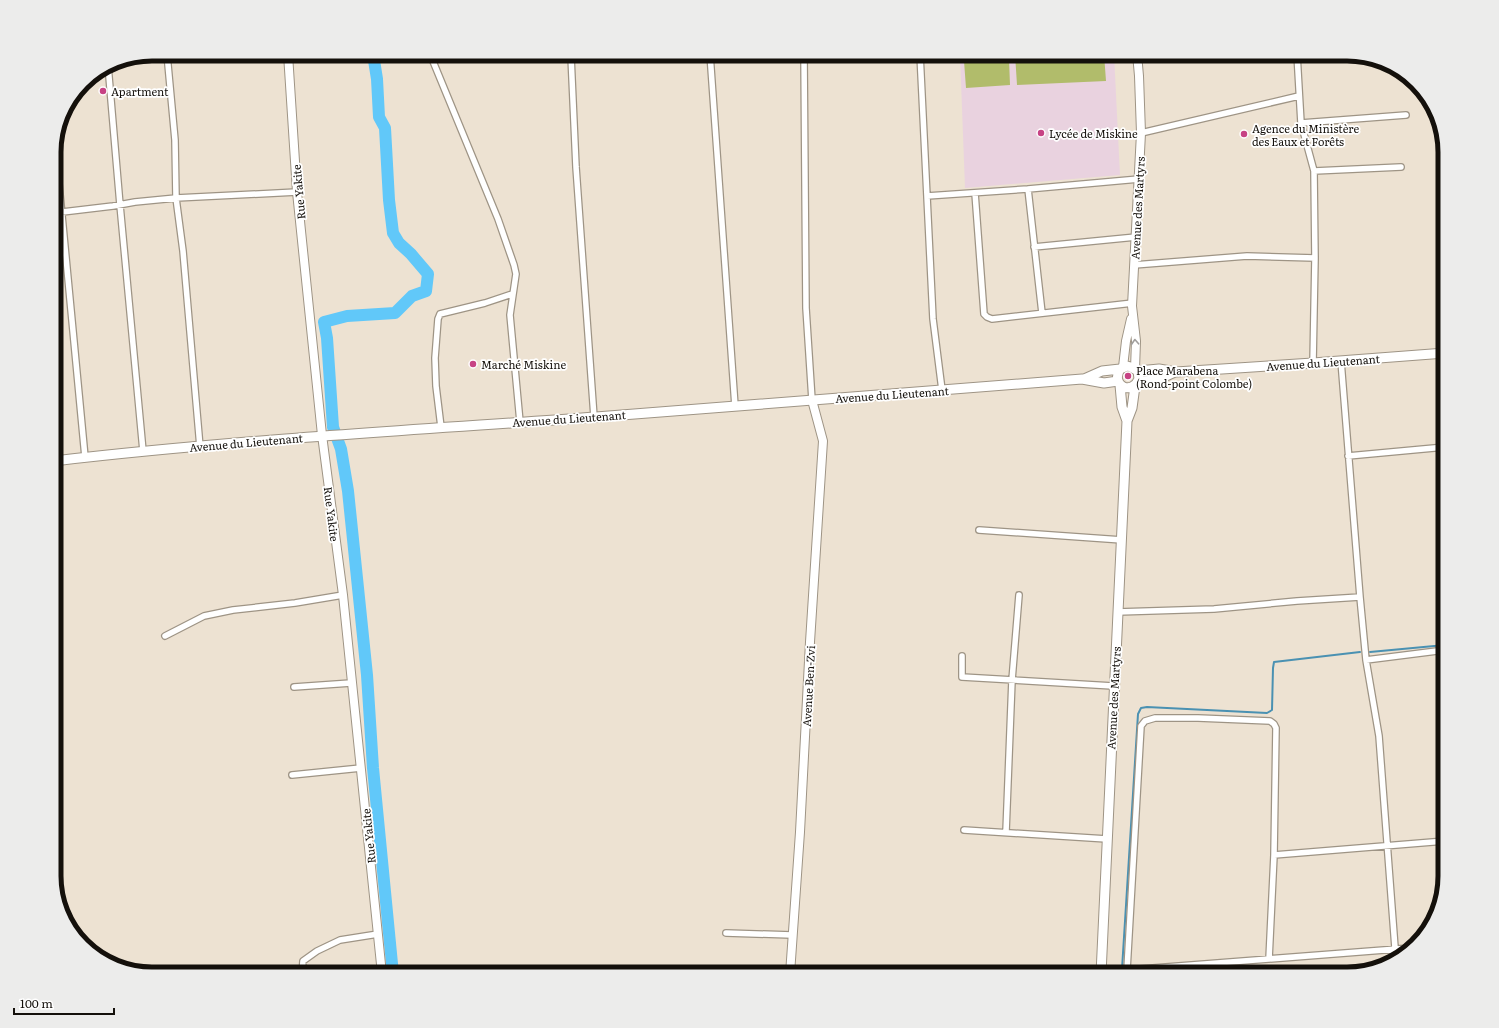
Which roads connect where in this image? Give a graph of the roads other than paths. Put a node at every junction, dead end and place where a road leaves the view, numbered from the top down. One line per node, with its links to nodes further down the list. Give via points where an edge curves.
1 (168, 61): 22 (street, via 175,140)
2 (288, 61): 19 (main road, Rue Yakite)
3 (433, 61): 30 (street, via 498,219 514,265 516,274)
4 (571, 61): 46 (street, via 576,167)
5 (710, 61): 45 (street)
6 (804, 61): 44 (street, via 806,308)
7 (920, 61): 21 (street)
8 (1138, 61): 14 (main road, Avenue des Martyrs)
9 (1297, 61): 11 (street)
10 (109, 72): 24 (street)
11 (1299, 96): 13 (street); 14 (street)
12 (1406, 115): 13 (street)
13 (1301, 123): 16 (street)
14 (1141, 133): 17 (main road, Avenue des Martyrs)
15 (1401, 167): 16 (street)
16 (1314, 171): 28 (street)
17 (1139, 179): 18 (street); 26 (main road, Avenue des Martyrs)
18 (1028, 189): 20 (street); 27 (street)
19 (297, 192): 22 (street); 50 (main road, Rue Yakite)
20 (975, 193): 21 (street); 32 (street, via 984,314 992,319)
21 (927, 196): 43 (street, via 934,319)
22 (176, 198): 24 (street); 51 (street)
23 (61, 202): 25 (street)
24 (120, 205): 25 (street); 53 (street)
25 (62, 212): 55 (street)
26 (1136, 237): 27 (street); 29 (main road, Avenue des Martyrs)
27 (1034, 247): 32 (street)
28 (1315, 258): 29 (street, via 1247,256); 36 (street)
29 (1134, 266): 31 (main road, Avenue des Martyrs)
30 (512, 294): 48 (street, via 510,315); 49 (street, via 440,314 435,358)
31 (1133, 303): 32 (street); 33 (main road, Avenue des Martyrs)
32 (1042, 313)
33 (1132, 315): 37 (main road, Avenue des Martyrs); 38 (main road, Avenue des Martyrs, one-way to 33, via 1136,341)
34 (1438, 354): 35 (main road, Avenue du Lieutenant)
35 (1341, 361): 36 (main road, Avenue du Lieutenant); 54 (street)
36 (1313, 364): 39 (main road, Avenue du Lieutenant)
37 (1122, 368): 38 (main road, via 1131,367); 40 (main road, Avenue du Lieutenant, via 1102,371); 41 (main road, via 1117,377)
38 (1136, 370): 39 (main road, Avenue du Lieutenant, via 1159,369); 42 (main road, via 1139,379)
39 (1176, 372): 42 (main road, Avenue du Lieutenant)
40 (1084, 379): 41 (main road, Avenue du Lieutenant); 43 (main road, Avenue du Lieutenant)
41 (1119, 383): 42 (main road, via 1125,388); 47 (main road, Avenue des Martyrs, via 1122,407)
42 (1136, 384): 47 (main road, Avenue des Martyrs)
43 (942, 390): 44 (main road, Avenue du Lieutenant)
44 (812, 400): 45 (main road, Avenue du Lieutenant); 81 (main road, Avenue Ben-Zvi, via 823,441)
45 (735, 406): 46 (main road, Avenue du Lieutenant)
46 (594, 417): 48 (main road, Avenue du Lieutenant)
47 (1127, 421): 58 (main road, Avenue des Martyrs)
48 (520, 422): 49 (main road, Avenue du Lieutenant)
49 (441, 427): 50 (main road, Avenue du Lieutenant)
50 (325, 435): 51 (main road, Avenue du Lieutenant); 60 (main road, Rue Yakite)
51 (200, 447): 53 (main road, Avenue du Lieutenant)
52 (1438, 449): 54 (street)
53 (143, 451): 55 (main road, Avenue du Lieutenant)
54 (1348, 456): 61 (street)
55 (84, 457): 56 (main road, Avenue du Lieutenant)
56 (61, 460)
57 (979, 530): 58 (street)
58 (1122, 540): 62 (main road, Avenue des Martyrs)
59 (1019, 594): 67 (street)
60 (343, 595): 63 (street, via 204,616); 68 (main road, Rue Yakite)
61 (1360, 597): 62 (street, via 1297,600 1214,609); 66 (street)
62 (1117, 612): 69 (main road, Avenue des Martyrs)
63 (165, 636)
64 (1438, 651): 66 (street)
65 (962, 656): 67 (street, via 962,677)
66 (1366, 660): 77 (street, via 1379,736)
67 (1012, 680): 69 (street); 74 (street)
68 (351, 683): 70 (street); 71 (main road, Rue Yakite)
69 (1113, 686): 75 (main road, Avenue des Martyrs)
70 (294, 687)
71 (361, 768): 72 (street); 80 (main road, Rue Yakite)
72 (292, 775)
73 (964, 830): 74 (street)
74 (1006, 832): 75 (street)
75 (1107, 839): 90 (main road, Avenue des Martyrs)
76 (1438, 841): 77 (street)
77 (1387, 845): 78 (street); 83 (street)
78 (1274, 855): 85 (street); 91 (street, via 1274,724 1270,721 1198,718 1155,718 1145,721 1142,726)
79 (726, 933): 81 (street)
80 (378, 934): 87 (street, via 346,939 317,951 303,960); 88 (main road, Rue Yakite)
81 (792, 935): 89 (main road, Avenue Ben-Zvi)
82 (1401, 949): 83 (street)
83 (1395, 950): 84 (street); 85 (street)
84 (1395, 953)
85 (1269, 959): 86 (street)
86 (1192, 966): 92 (street)
87 (302, 967)
88 (381, 967)
89 (790, 967)
90 (1101, 967)
91 (1127, 967)
92 (1176, 967)

